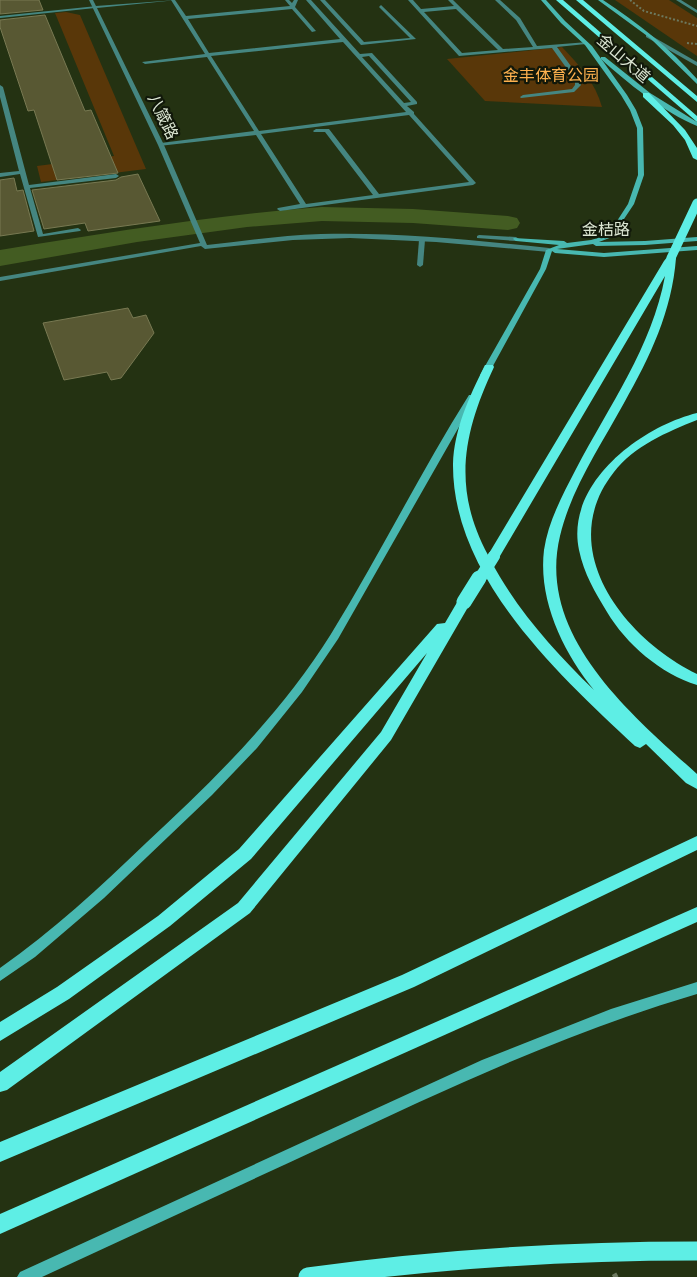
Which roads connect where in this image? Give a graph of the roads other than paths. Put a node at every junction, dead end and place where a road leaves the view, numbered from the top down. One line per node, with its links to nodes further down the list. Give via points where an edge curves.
1 (91, 0): 16 (street, 八箴路)
2 (174, 0): 16 (street); 23 (street)
3 (287, 0): 17 (street)
4 (296, 0): 17 (street)
5 (308, 0): 26 (street)
6 (322, 0): 15 (street, via 363,44 414,38)
7 (410, 0): 19 (street)
8 (450, 0): 18 (street)
9 (497, 0): 29 (street, via 523,26)
10 (543, 0): 27 (main road, 金山大道)
11 (560, 0): 20 (highway)
12 (579, 0): 39 (highway)
13 (600, 0): 25 (main road, 金山大道)
14 (678, 0): 21 (street)
15 (381, 6)
16 (95, 7): 22 (street); 46 (street, 八箴路)
17 (293, 7): 23 (street); 24 (street)
18 (458, 7): 19 (street); 30 (street)
19 (420, 11): 30 (street, via 461,55)
20 (574, 12): 43 (highway)
21 (697, 12)
22 (0, 16)
23 (185, 18): 31 (street)
24 (314, 31)
25 (645, 34): 34 (street); 35 (main road, 金山大道)
26 (345, 40): 31 (street); 32 (street)
27 (586, 43): 28 (street); 37 (main road, 金山大道); 61 (main road, via 633,110 640,128 641,174 631,204 614,232 604,239)
28 (553, 46): 29 (street); 38 (street, via 578,80 578,85 574,90)
29 (536, 48): 30 (street)
30 (502, 51)
31 (208, 55): 33 (street); 45 (street)
32 (359, 56): 41 (street); 41 (street, via 370,54 415,104)
33 (144, 62)
34 (697, 64)
35 (697, 82)
36 (0, 87): 40 (street)
37 (646, 95): 44 (main road, 金山大道); 47 (highway, via 681,129)
38 (523, 97)
39 (697, 100)
40 (2, 102): 48 (street)
41 (404, 105): 42 (street)
42 (412, 114): 45 (street); 52 (street, via 473,183)
43 (697, 120)
44 (697, 124)
45 (259, 136): 46 (street); 52 (street, via 327,130); 54 (street)
46 (161, 146): 60 (street, 八箴路)
47 (697, 158)
48 (22, 172): 49 (street); 51 (street)
49 (0, 175)
50 (116, 176): 51 (street)
51 (27, 187): 56 (street, via 40,236)
52 (377, 196): 54 (street)
53 (697, 203): 64 (highway, bridge)
54 (304, 206): 55 (street)
55 (280, 209)
56 (78, 230)
57 (516, 239): 60 (street, via 334,230 277,233); 61 (main road, 金桔路)
58 (697, 239): 61 (main road, 金桔路)
59 (422, 240): 60 (street, via 322,236); 63 (street); 65 (street)
60 (203, 244): 66 (street)
61 (584, 244): 63 (main road)
62 (697, 248): 63 (main road, via 604,255)
63 (549, 250): 67 (main road, via 543,269)
64 (671, 258): 69 (highway, bridge); 71 (highway, via 667,290 656,328 570,494 553,536 550,564 553,593 560,616 583,665 631,720)
65 (420, 265)
66 (0, 279)
67 (489, 367): 71 (highway, via 470,406 459,465 469,529 483,559 504,596 540,642 616,720); 74 (main road, via 334,637 298,689 252,745 154,845 45,941)
68 (697, 416): 70 (highway, via 649,436 617,460 601,478 591,497 583,545 590,573 632,636)
69 (464, 602): 76 (highway, via 245,854 164,921 63,993); 77 (highway, via 386,736 244,908)
70 (697, 680)
71 (696, 783)
72 (697, 843): 78 (highway, via 408,981)
73 (697, 914): 79 (highway)
74 (0, 975)
75 (697, 988): 81 (main road, via 600,1018 469,1072)
76 (0, 1032)
77 (0, 1083)
78 (0, 1152)
79 (0, 1224)
80 (697, 1251): 82 (highway, bridge, via 446,1261)
81 (25, 1277)
82 (308, 1277)

